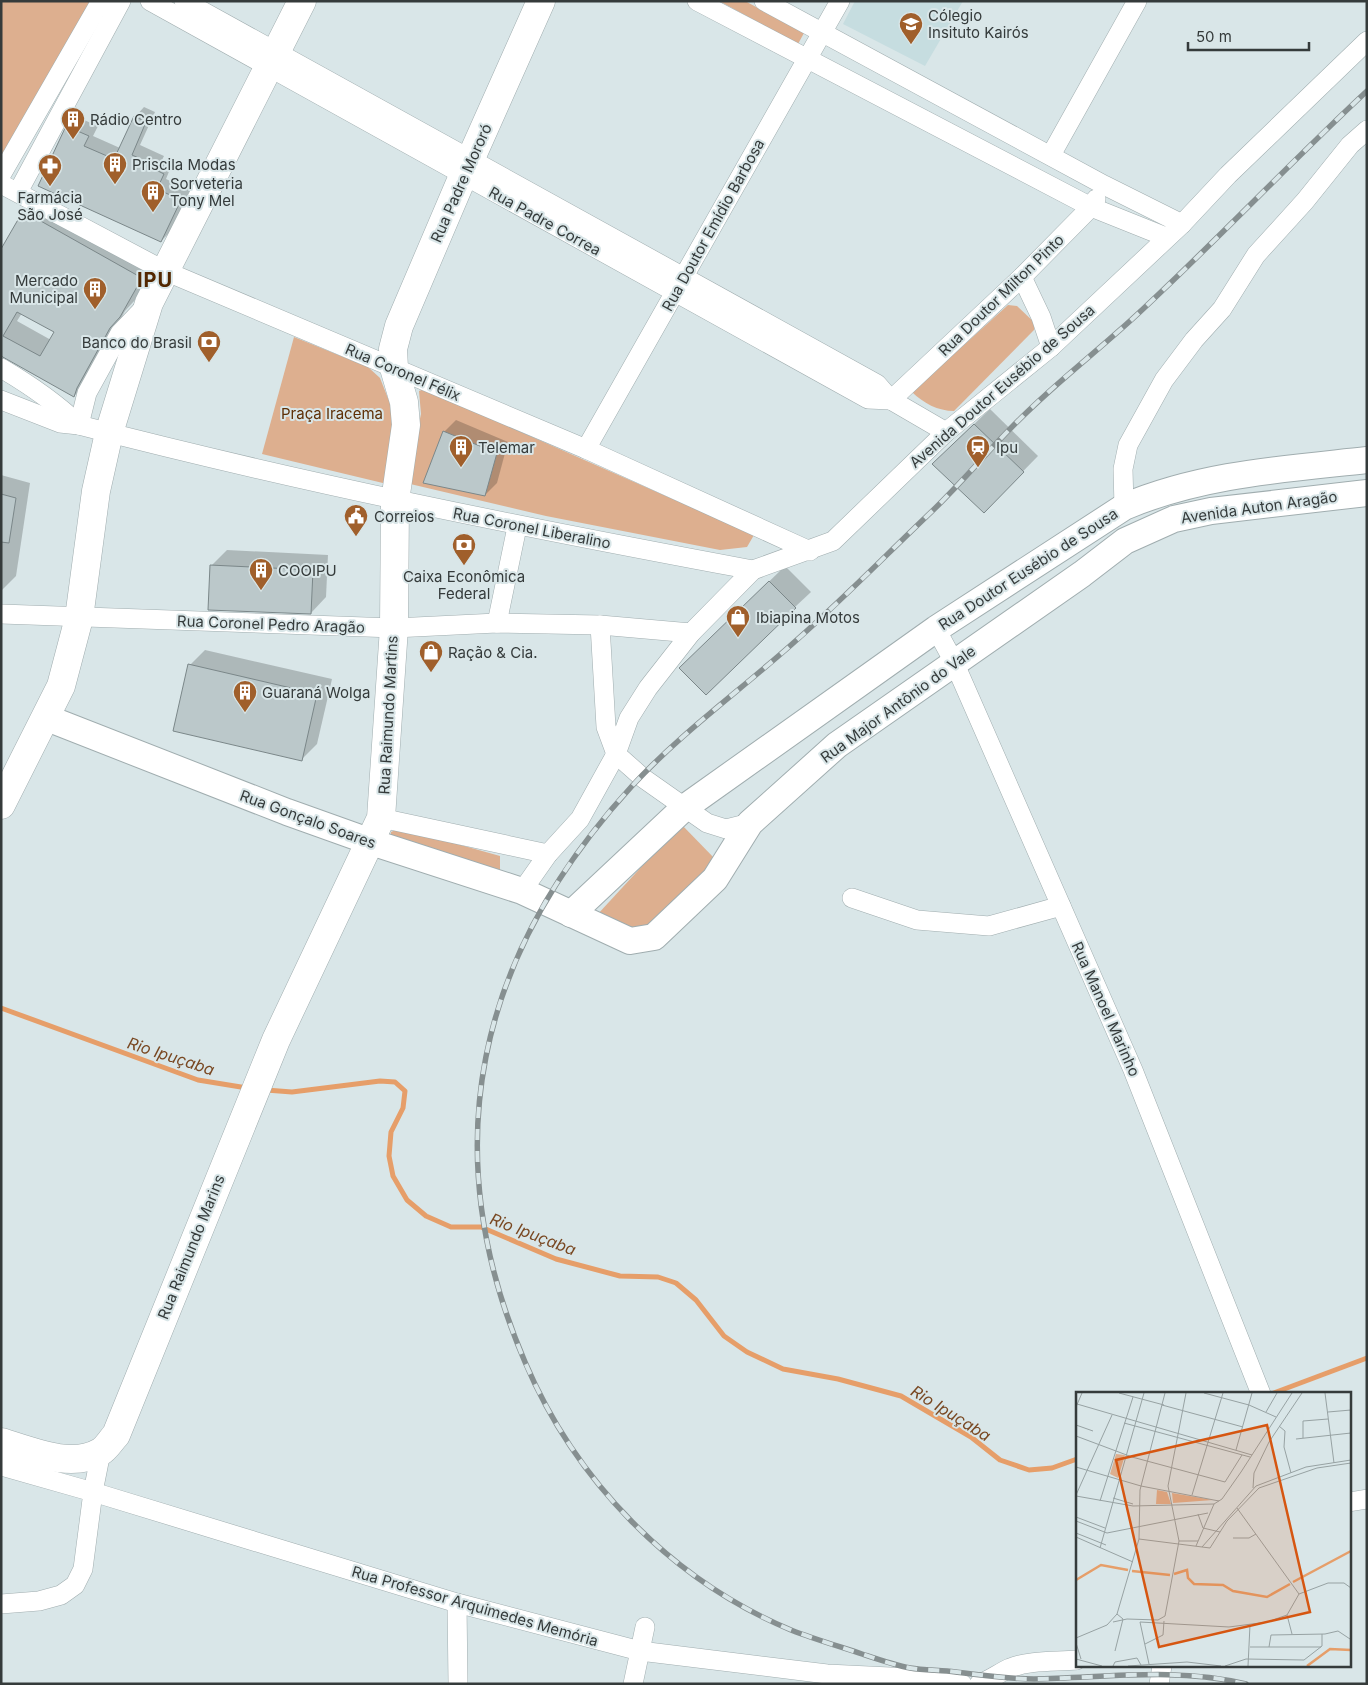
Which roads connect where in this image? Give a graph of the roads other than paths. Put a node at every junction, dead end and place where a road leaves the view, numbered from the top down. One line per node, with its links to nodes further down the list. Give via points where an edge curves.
1 (101, 1): 18 (street)
2 (121, 1): 20 (street)
3 (150, 1): 13 (street, Rua Padre Correa)
4 (184, 1): 13 (street, Rua Padre Correa)
5 (302, 1): 13 (main road)
6 (541, 1): 17 (main road, Rua Padre Mororó)
7 (697, 1): 14 (street)
8 (764, 1): 11 (street)
9 (840, 1): 11 (street, Rua Doutor Emídio Barbosa)
10 (1137, 1): 16 (street)
11 (823, 33): 14 (street, Rua Doutor Emídio Barbosa); 16 (street)
12 (1367, 41): 22 (street, Avenida Doutor Eusébio de Sousa)
13 (272, 58): 17 (street, Rua Padre Correa); 24 (main road)
14 (806, 59): 21 (street); 26 (street, Rua Doutor Emídio Barbosa)
15 (1367, 130): 40 (street, Rua Doutor Eusébio de Sousa, via 1350,145 1256,255 1222,309 1164,380 1128,445 1122,469)
16 (1051, 155): 19 (street)
17 (467, 168): 26 (street, Rua Padre Correa); 30 (main road, Rua Padre Mororó, via 399,326 393,349)
18 (1, 175)
19 (1104, 184): 21 (street, Rua Doutor Milton Pinto); 22 (street)
20 (10, 188): 24 (street, Rua Coronel Félix)
21 (1091, 208): 23 (street); 25 (street, Rua Doutor Milton Pinto)
22 (1182, 224): 23 (street, Avenida Doutor Eusébio de Sousa)
23 (1166, 237): 28 (street, Avenida Doutor Eusébio de Sousa)
24 (165, 271): 27 (main road); 30 (street, Rua Coronel Félix)
25 (1022, 277): 28 (street, via 1041,317); 32 (street, Rua Doutor Milton Pinto)
26 (679, 284): 32 (street, Rua Padre Correa, via 868,399); 36 (street, Rua Doutor Emídio Barbosa)
27 (149, 304): 33 (street, via 120,333 88,393); 35 (main road)
28 (1050, 347): 34 (street, Avenida Doutor Eusébio de Sousa)
29 (1, 368): 33 (street, Rua Coronel Liberalino, via 57,404)
30 (394, 368): 36 (street, Rua Coronel Félix); 39 (main road, Rua Raimundo Martins, via 404,402 406,425)
31 (1, 400): 33 (street, Rua Coronel Liberalino, via 60,424)
32 (891, 400): 34 (street, Rua Padre Correa)
33 (79, 425): 35 (street, Rua Coronel Liberalino)
34 (946, 432): 43 (street, Avenida Doutor Eusébio de Sousa, via 833,541)
35 (109, 433): 39 (street, Rua Coronel Liberalino); 46 (main road, via 96,491)
36 (586, 449): 43 (street, Rua Coronel Félix)
37 (1367, 460): 40 (street, Avenida Auton Aragão, via 1253,473 1187,485)
38 (1367, 493): 42 (street, Avenida Auton Aragão, via 1211,511 1174,519)
39 (395, 501): 41 (street, Rua Coronel Liberalino); 49 (main road, Rua Raimundo Martins)
40 (1124, 507): 50 (street, Rua Doutor Eusébio de Sousa)
41 (517, 527): 44 (street, Rua Coronel Liberalino); 47 (street)
42 (1126, 541): 52 (street, Rua Major Antônio do Vale)
43 (810, 551): 44 (street, Avenida Doutor Eusébio de Sousa)
44 (753, 570): 51 (street, Avenida Doutor Eusébio de Sousa)
45 (1, 614): 46 (street, Rua Coronel Pedro Aragão)
46 (79, 618): 49 (street, Rua Coronel Pedro Aragão); 53 (main road, via 62,686)
47 (497, 623): 48 (street, Rua Coronel Pedro Aragão); 49 (street, Rua Coronel Pedro Aragão)
48 (600, 625): 51 (street, Rua Coronel Pedro Aragão); 54 (street, via 606,727)
49 (394, 628): 58 (main road, Rua Raimundo Martins)
50 (936, 629): 52 (street, Rua Manoel Marinho); 56 (street, Rua Doutor Eusébio de Sousa)
51 (691, 633): 54 (street, Avenida Doutor Eusébio de Sousa, via 629,718)
52 (954, 662): 57 (street, Rua Major Antônio do Vale, via 837,745); 62 (street, Rua Manoel Marinho)
53 (47, 718): 55 (main road); 58 (street, Rua Gonçalo Soares)
54 (616, 754): 56 (street); 59 (street, Avenida Doutor Eusébio de Sousa, via 580,819)
55 (1, 804)
56 (684, 808): 57 (street, via 707,823 726,829); 63 (street, Rua Doutor Eusébio de Sousa)
57 (750, 823): 63 (street, Rua Major Antônio do Vale, via 715,879 654,937 630,941)
58 (376, 830): 59 (street, Rua Gonçalo Soares); 60 (street, Rua Gonçalo Soares); 64 (main road, Rua Raimundo Martins)
59 (548, 854): 60 (street, Avenida Doutor Eusébio de Sousa)
60 (522, 891): 63 (street, Rua Gonçalo Soares)
61 (852, 898): 62 (street, via 916,920 989,926)
62 (1061, 906): 65 (street, Rua Manoel Marinho, via 1133,1070)
63 (571, 914)
64 (276, 1040): 67 (main road, Rua Raimundo Marins, via 116,1435)
65 (1260, 1392)
66 (1, 1442): 67 (main road, via 48,1456 78,1459)
67 (101, 1452): 69 (street)
68 (1, 1466): 69 (street, Rua Professor Arquimedes Memória)
69 (93, 1492): 72 (street, via 83,1569 74,1585 61,1595 39,1601); 73 (street, Rua Professor Arquimedes Memória)
70 (1367, 1499): 71 (street)
71 (1350, 1502)
72 (1, 1604)
73 (458, 1604): 75 (street, Rua Professor Arquimedes Memória); 79 (street)
74 (646, 1627): 75 (street)
75 (640, 1651): 78 (street, Rua Professor Arquimedes Memória); 80 (street)
76 (1076, 1660): 82 (street, via 1026,1664)
77 (1162, 1668): 83 (street)
78 (826, 1679): 81 (street, Rua Professor Arquimedes Memória, via 911,1678)
79 (458, 1684)
80 (633, 1684)
81 (962, 1684)
82 (978, 1684)
83 (1159, 1684)

